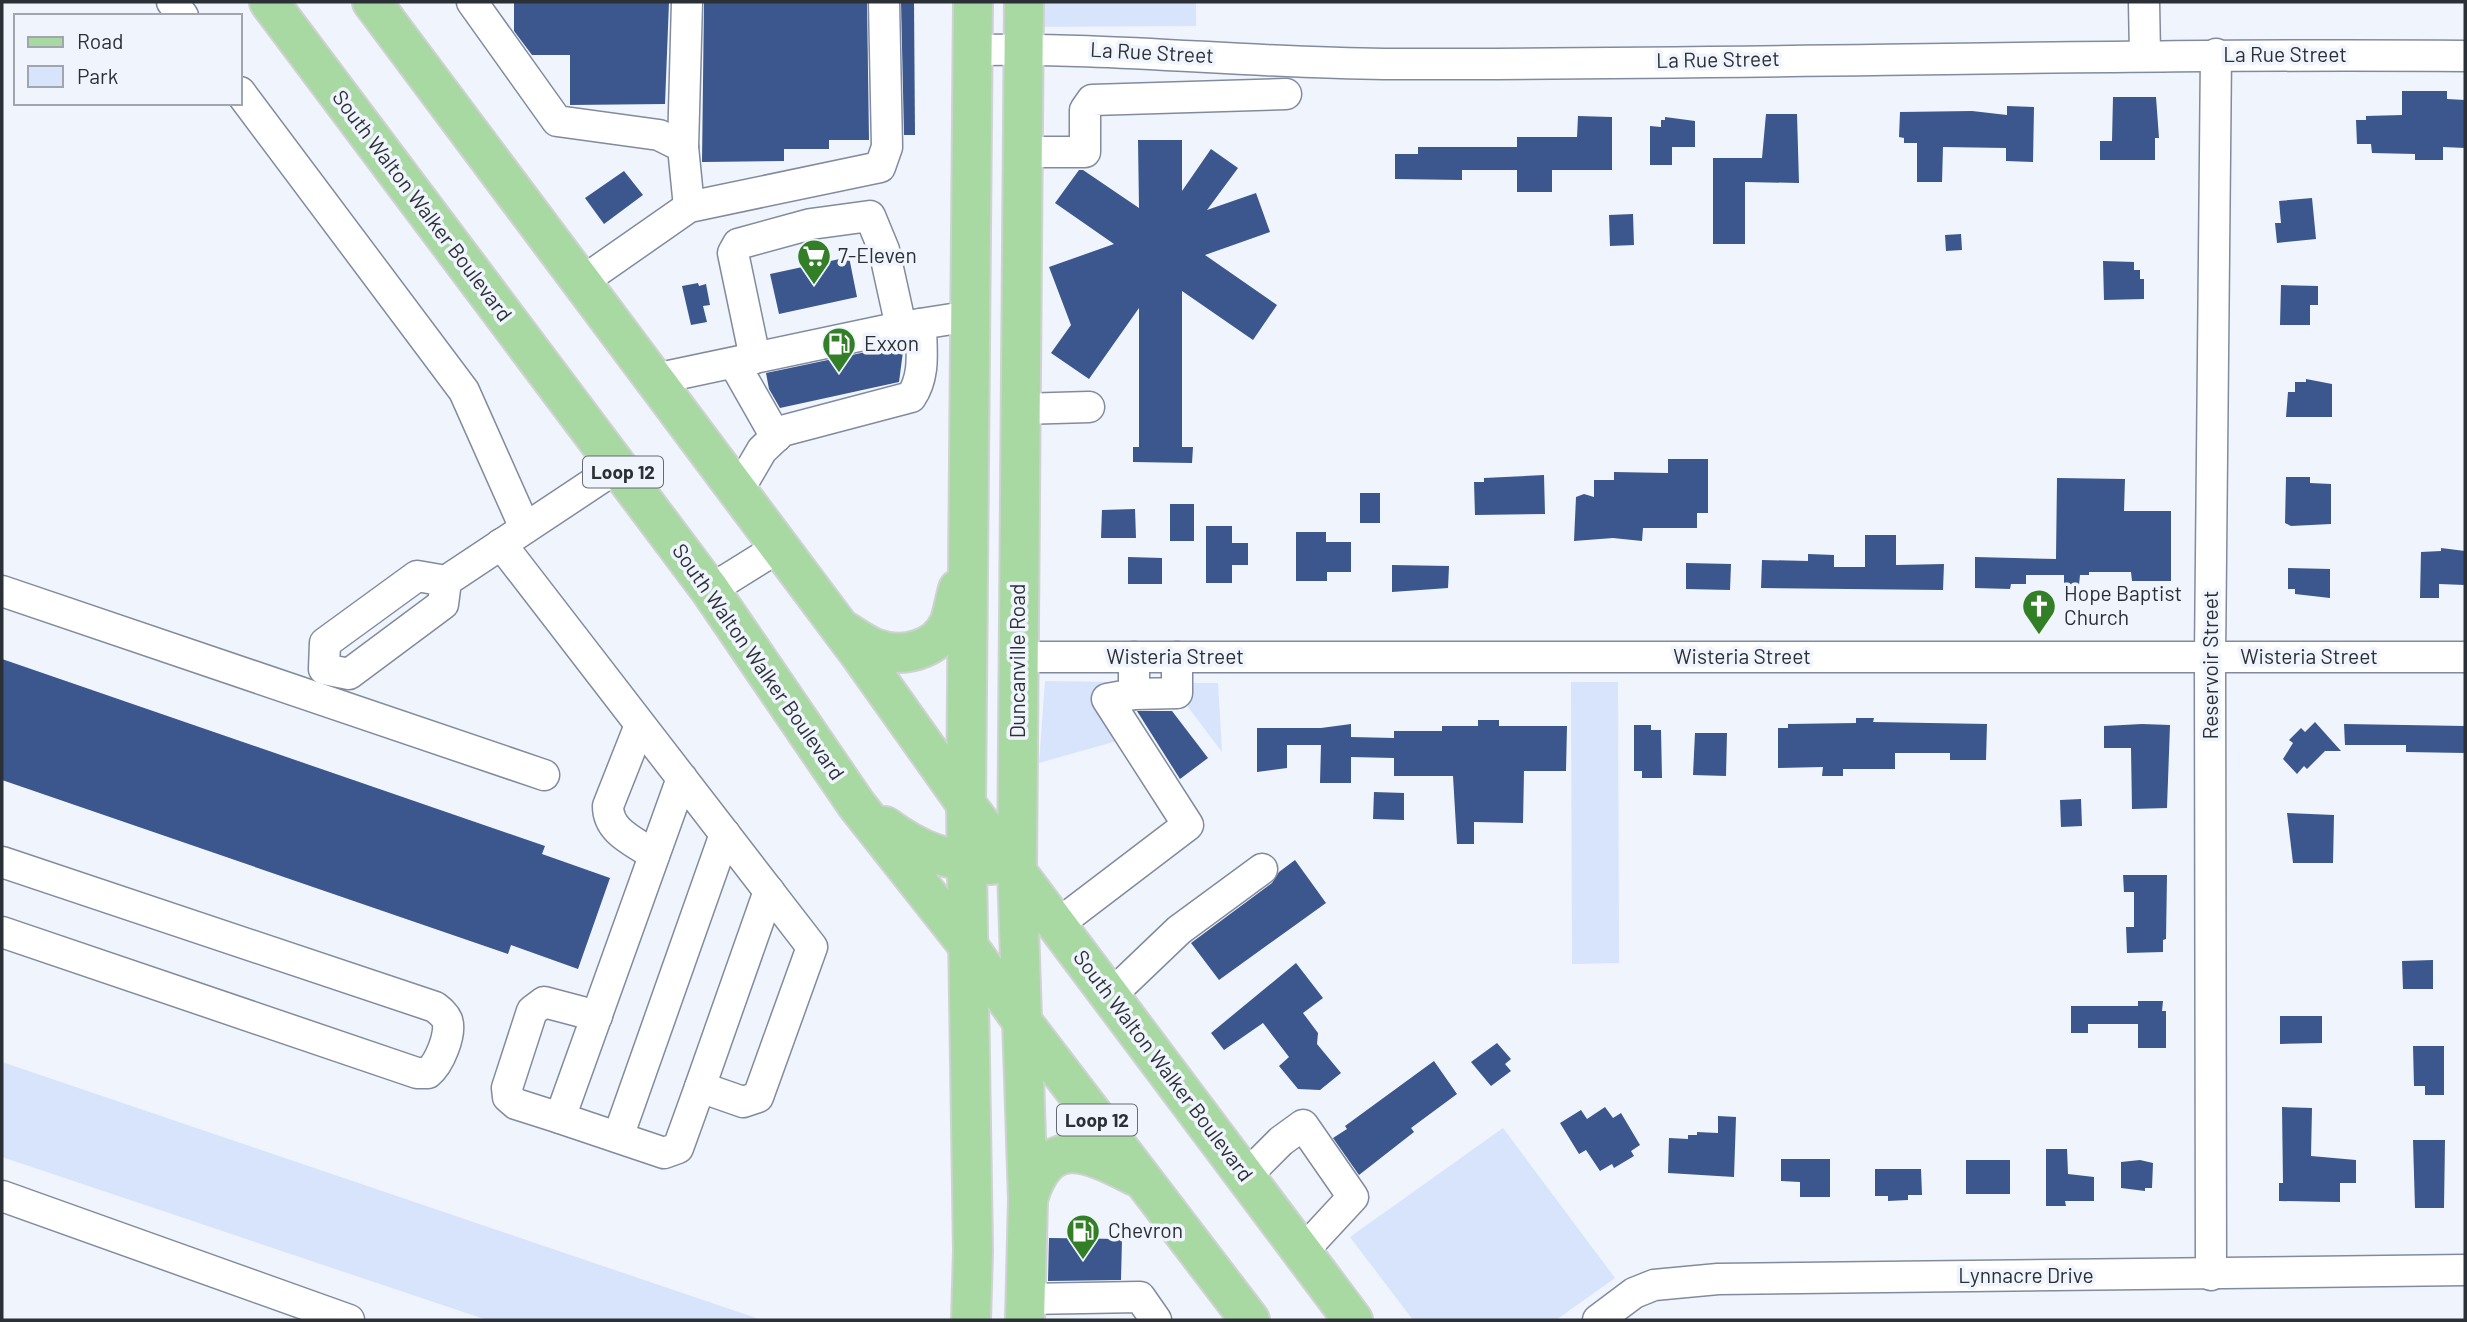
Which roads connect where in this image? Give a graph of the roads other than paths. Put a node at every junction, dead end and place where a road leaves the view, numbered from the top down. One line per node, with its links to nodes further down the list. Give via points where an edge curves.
1 (269, 2): 28 (main road, South Walton Walker Boulevard / Loop 12)
2 (372, 2): 19 (main road, South Walton Walker Boulevard)
3 (472, 2): 16 (street, via 557,121 659,135)
4 (687, 2): 16 (street)
5 (884, 2): 18 (street, via 887,147 880,167)
6 (972, 2): 10 (main road)
7 (1024, 2): 9 (main road, Duncanville Road)
8 (2144, 2): 12 (street)
9 (1024, 49): 10 (street, La Rue Street); 12 (street, La Rue Street, via 1381,64); 17 (main road, Duncanville Road)
10 (972, 50): 20 (main road)
11 (2216, 54): 12 (street, La Rue Street); 13 (street, La Rue Street); 40 (street, Reservoir Street)
12 (2145, 55)
13 (2465, 56)
14 (1286, 94): 17 (street, via 1092,100 1085,110 1085,152)
15 (242, 95): 30 (street, via 464,391)
16 (684, 146): 18 (street)
17 (1024, 152): 21 (main road, Duncanville Road)
18 (689, 207): 19 (street)
19 (583, 281): 24 (main road, South Walton Walker Boulevard)
20 (971, 316): 21 (main road); 22 (street); 32 (main road)
21 (1022, 317): 26 (main road, Duncanville Road)
22 (911, 325): 23 (street); 23 (street, via 870,216 811,224 738,244 733,253); 27 (street, via 921,371 911,397)
23 (745, 361): 24 (street); 27 (street)
24 (655, 379): 29 (main road, South Walton Walker Boulevard)
25 (1089, 407): 26 (street)
26 (1020, 409): 37 (main road, Duncanville Road)
27 (776, 437): 29 (street, via 762,450)
28 (619, 466): 30 (street); 34 (main road, South Walton Walker Boulevard / Loop 12)
29 (738, 491): 31 (main road, South Walton Walker Boulevard)
30 (513, 536): 33 (street); 45 (street)
31 (779, 547): 34 (street); 36 (main road, South Walton Walker Boulevard)
32 (968, 561): 36 (main road, via 949,624 921,651 875,649); 49 (main road)
33 (446, 581): 42 (street, via 443,604 408,632 349,674); 42 (street, via 417,576 383,598 325,643)
34 (710, 590): 48 (main road, South Walton Walker Boulevard / Loop 12)
35 (2, 591): 44 (street)
36 (840, 628): 49 (main road, South Walton Walker Boulevard)
37 (1018, 657): 38 (street, Wisteria Street); 54 (main road, Duncanville Road)
38 (1134, 657): 39 (street, Wisteria Street); 43 (street)
39 (1177, 657): 40 (street, Wisteria Street); 43 (street, via 1177,693)
40 (2210, 657): 41 (street, Wisteria Street); 73 (street, Reservoir Street)
41 (2465, 657)
42 (324, 669): 44 (street)
43 (1134, 694): 57 (street, via 1107,699 1188,825)
44 (313, 697): 46 (street)
45 (640, 724): 47 (street); 51 (street, via 608,806 608,818 613,828)
46 (544, 775)
47 (682, 778): 50 (street); 51 (street)
48 (856, 804): 53 (main road, via 911,846); 59 (main road, South Walton Walker Boulevard / Loop 12)
49 (966, 804): 53 (main road); 54 (main road, South Walton Walker Boulevard)
50 (725, 834): 56 (street); 66 (street)
51 (654, 855): 62 (street)
52 (2, 862): 58 (street, via 435,1007 446,1017 448,1028 436,1066 429,1073 417,1073)
53 (967, 862): 54 (main road); 59 (main road)
54 (1017, 868): 57 (main road, South Walton Walker Boulevard); 60 (main road, Duncanville Road)
55 (1262, 869): 61 (street, via 1179,930)
56 (769, 891): 64 (street); 64 (street, via 812,947 758,1097 744,1102)
57 (1058, 924): 61 (main road, South Walton Walker Boulevard)
58 (2, 932)
59 (969, 947): 60 (main road); 63 (main road, South Walton Walker Boulevard / Loop 12); 76 (main road)
60 (1019, 949): 61 (main road, via 1067,965); 63 (main road, Duncanville Road)
61 (1110, 996): 67 (main road, South Walton Walker Boulevard)
62 (597, 1016): 65 (street); 65 (street, via 544,1002 532,1011 508,1097)
63 (1021, 1020): 68 (main road, South Walton Walker Boulevard / Loop 12); 70 (main road, Duncanville Road)
64 (700, 1087): 66 (street, via 678,1148 672,1152)
65 (560, 1118): 66 (street)
66 (618, 1138)
67 (1245, 1177): 71 (main road, South Walton Walker Boulevard); 71 (street, via 1303,1125 1353,1197)
68 (1144, 1181): 70 (main road, via 1095,1155 1072,1152 1049,1158 1035,1175); 78 (main road, South Walton Walker Boulevard / Loop 12)
69 (2, 1196): 75 (street)
70 (1028, 1199): 74 (main road, Duncanville Road)
71 (1302, 1252): 79 (main road, South Walton Walker Boulevard)
72 (2465, 1270): 73 (street, Lynnacre Drive)
73 (2211, 1275): 80 (street, Lynnacre Drive, via 1718,1279 1654,1285 1634,1293)
74 (1026, 1310): 77 (street, via 1140,1297)
75 (349, 1320)
76 (971, 1320)
77 (1156, 1320)
78 (1250, 1320)
79 (1353, 1320)
80 (1598, 1320)

